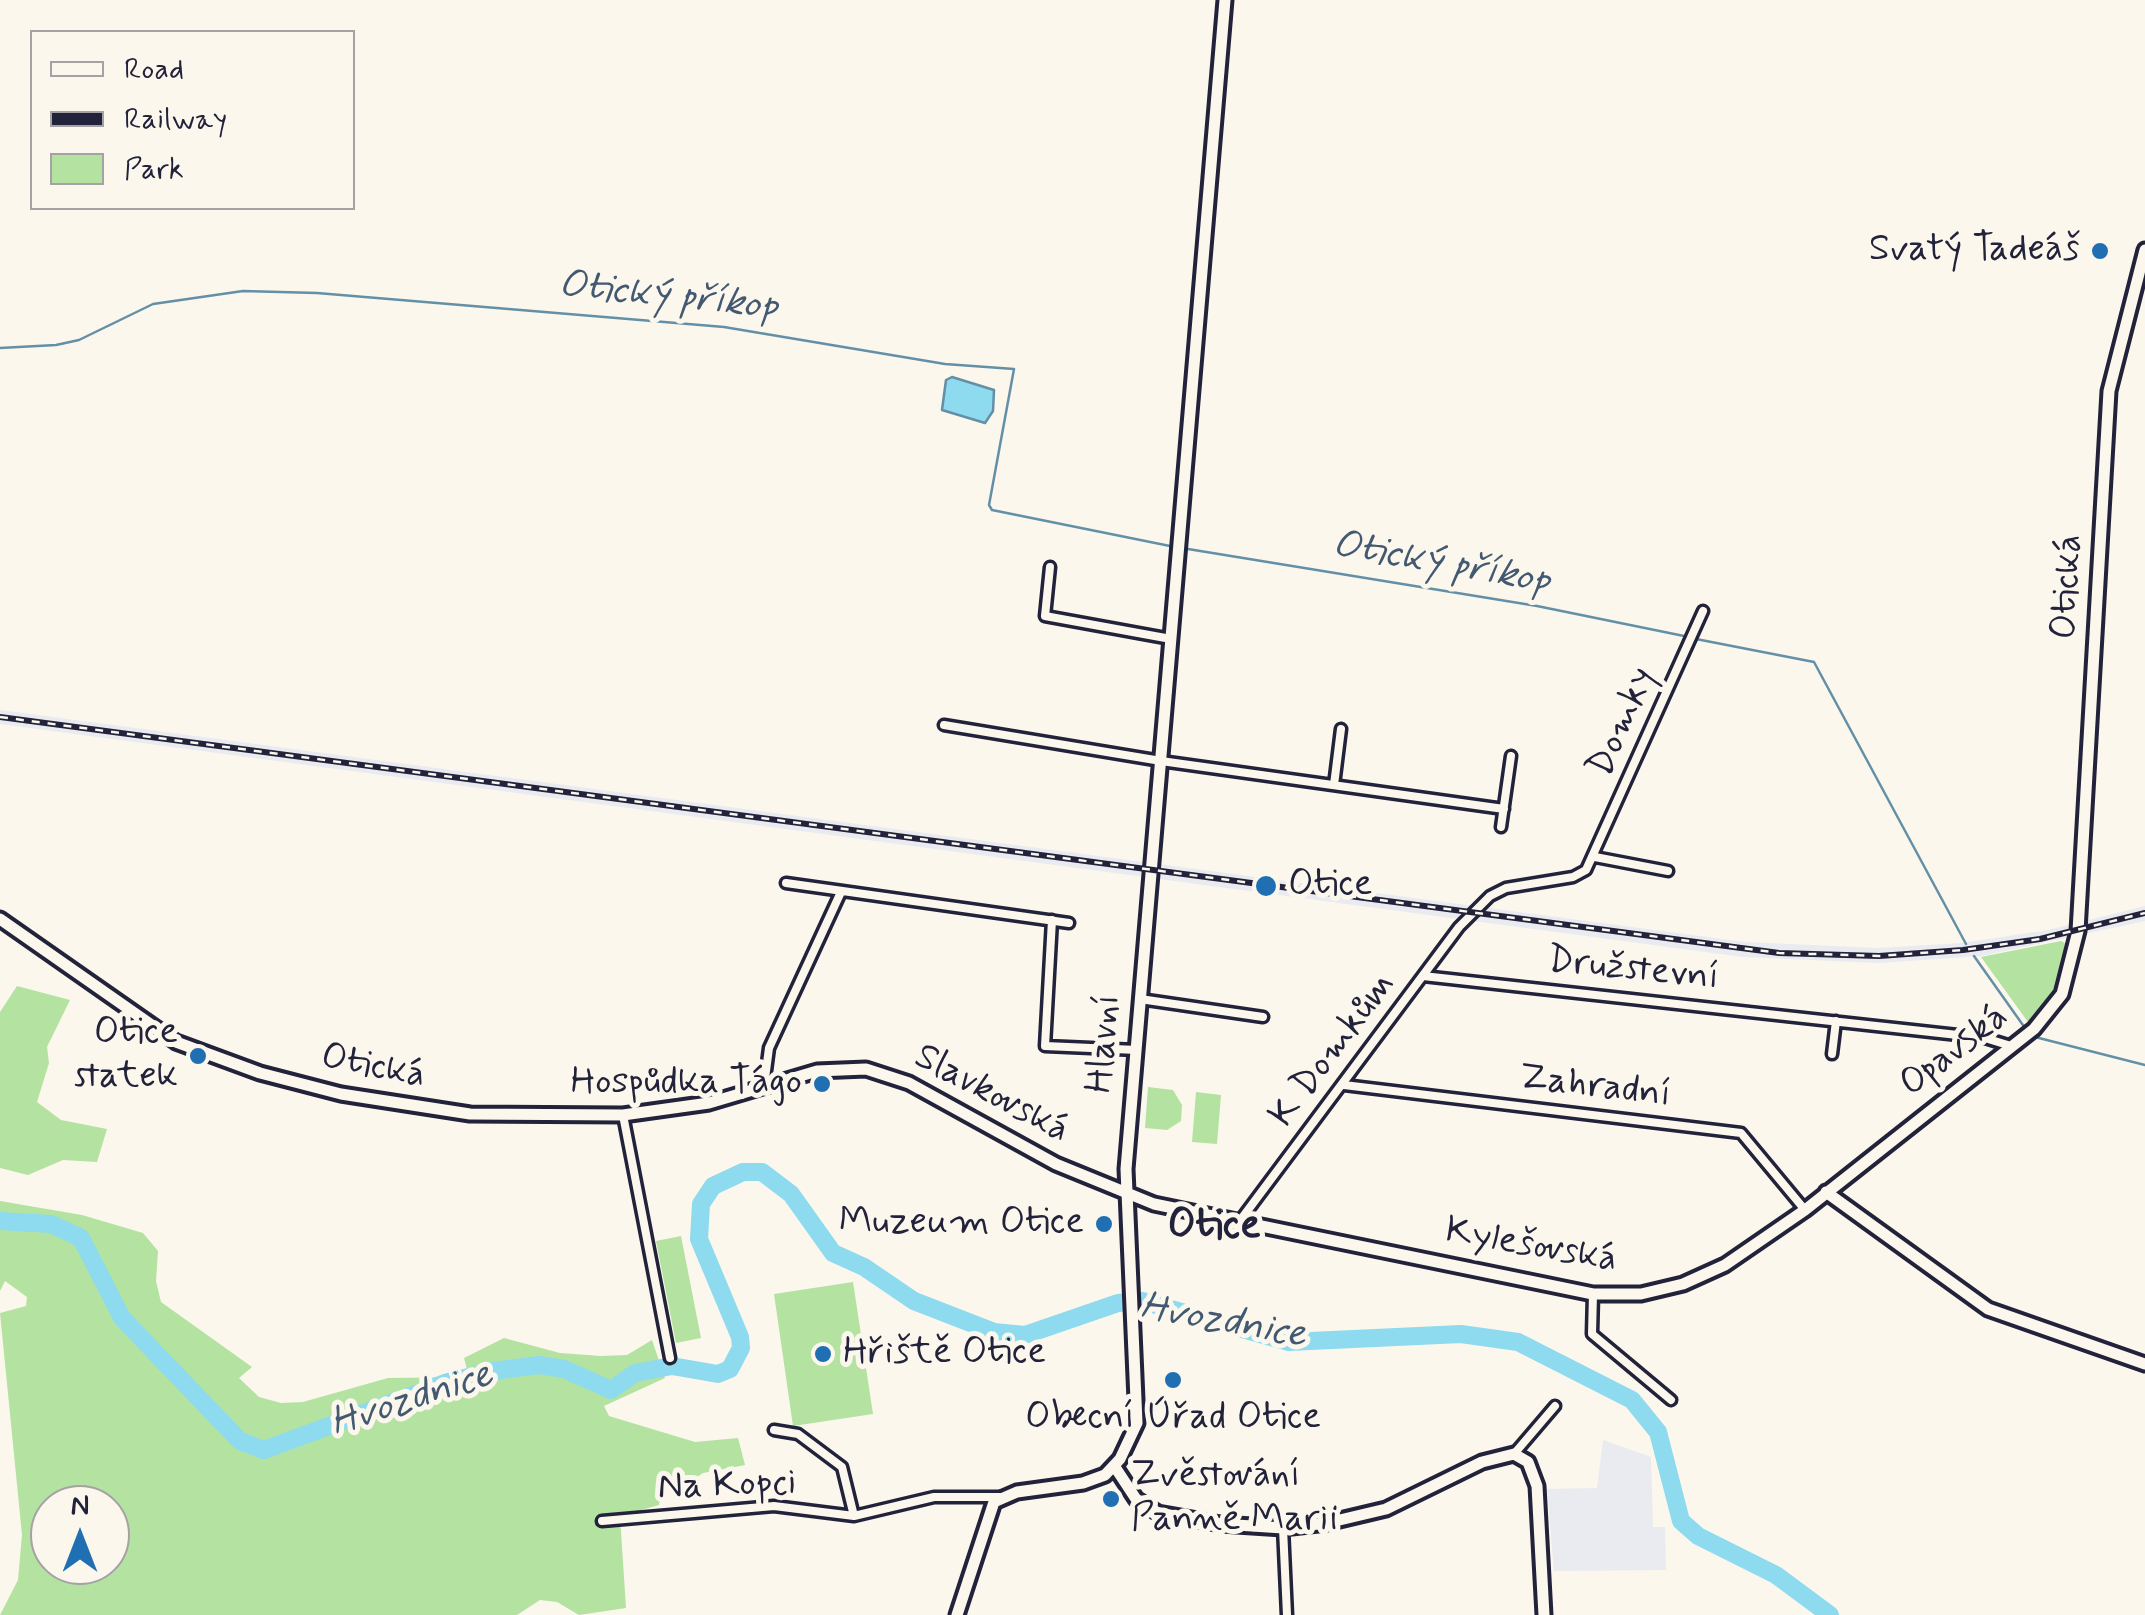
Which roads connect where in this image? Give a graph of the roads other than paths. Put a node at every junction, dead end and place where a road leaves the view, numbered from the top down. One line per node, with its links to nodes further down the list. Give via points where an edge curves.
1 (1225, 0): 5 (main road, Hlavní)
2 (2145, 250): 20 (main road, Otická, via 2109,392)
3 (1050, 566): 5 (street, via 1045,616)
4 (1703, 612): 13 (street, Domky)
5 (1171, 640): 9 (main road, Hlavní)
6 (944, 724): 9 (street)
7 (1342, 730): 10 (street)
8 (1512, 756): 11 (street)
9 (1161, 761): 10 (street); 22 (main road, Hlavní)
10 (1334, 785): 11 (street)
11 (1504, 809): 12 (street)
12 (1502, 827)
13 (1595, 857): 14 (street); 21 (street, K Domkům, via 1573,877 1490,896)
14 (1668, 871)
15 (786, 883): 16 (street)
16 (841, 892): 18 (street); 29 (street, via 768,1048)
17 (0, 919): 31 (main road, Otická, via 176,1042 307,1087 448,1112)
18 (1052, 920): 19 (street); 26 (street, via 1045,1046)
19 (1070, 923)
20 (2078, 931): 25 (main road, Opavská, via 2062,994)
21 (1423, 976): 24 (street, Družstevní); 28 (street, K Domkům)
22 (1140, 1000): 23 (street); 26 (main road, Hlavní)
23 (1263, 1016)
24 (1836, 1021): 25 (street, Družstevní); 27 (street)
25 (2012, 1046): 32 (main road, Opavská)
26 (1137, 1050): 33 (main road, Hlavní)
27 (1832, 1054)
28 (1344, 1085): 34 (street, Zahradní, via 1741,1133); 35 (street, K Domkům)
29 (764, 1086): 30 (main road, Slavkovská); 33 (main road, Slavkovská, via 827,1069 888,1074)
30 (709, 1103): 31 (main road, Otická)
31 (623, 1114): 37 (street)
32 (1826, 1192): 34 (main road, Kylešovská); 38 (main road, via 1988,1308)
33 (1125, 1194): 35 (main road, Kylešovská); 43 (main road, Hlavní, via 1137,1422)
34 (1805, 1210): 36 (main road, Kylešovská, via 1704,1276 1641,1294)
35 (1239, 1222): 36 (main road, Kylešovská)
36 (1593, 1294): 39 (street, via 1592,1334)
37 (670, 1358)
38 (2145, 1364)
39 (1671, 1400)
40 (1555, 1406): 42 (street)
41 (774, 1430): 45 (street, Na Kopci, via 798,1434 842,1467)
42 (1514, 1454): 47 (main road, via 1482,1462 1386,1509); 50 (main road, via 1528,1462 1537,1486)
43 (1115, 1467): 44 (main road, via 1084,1483); 47 (main road, via 1136,1500 1158,1513)
44 (1001, 1498): 45 (street, Na Kopci, via 934,1497); 48 (main road, via 988,1508)
45 (854, 1516): 46 (street, Na Kopci, via 774,1506)
46 (602, 1521)
47 (1283, 1528): 49 (street)
48 (958, 1615)
49 (1287, 1615)
50 (1544, 1615)

